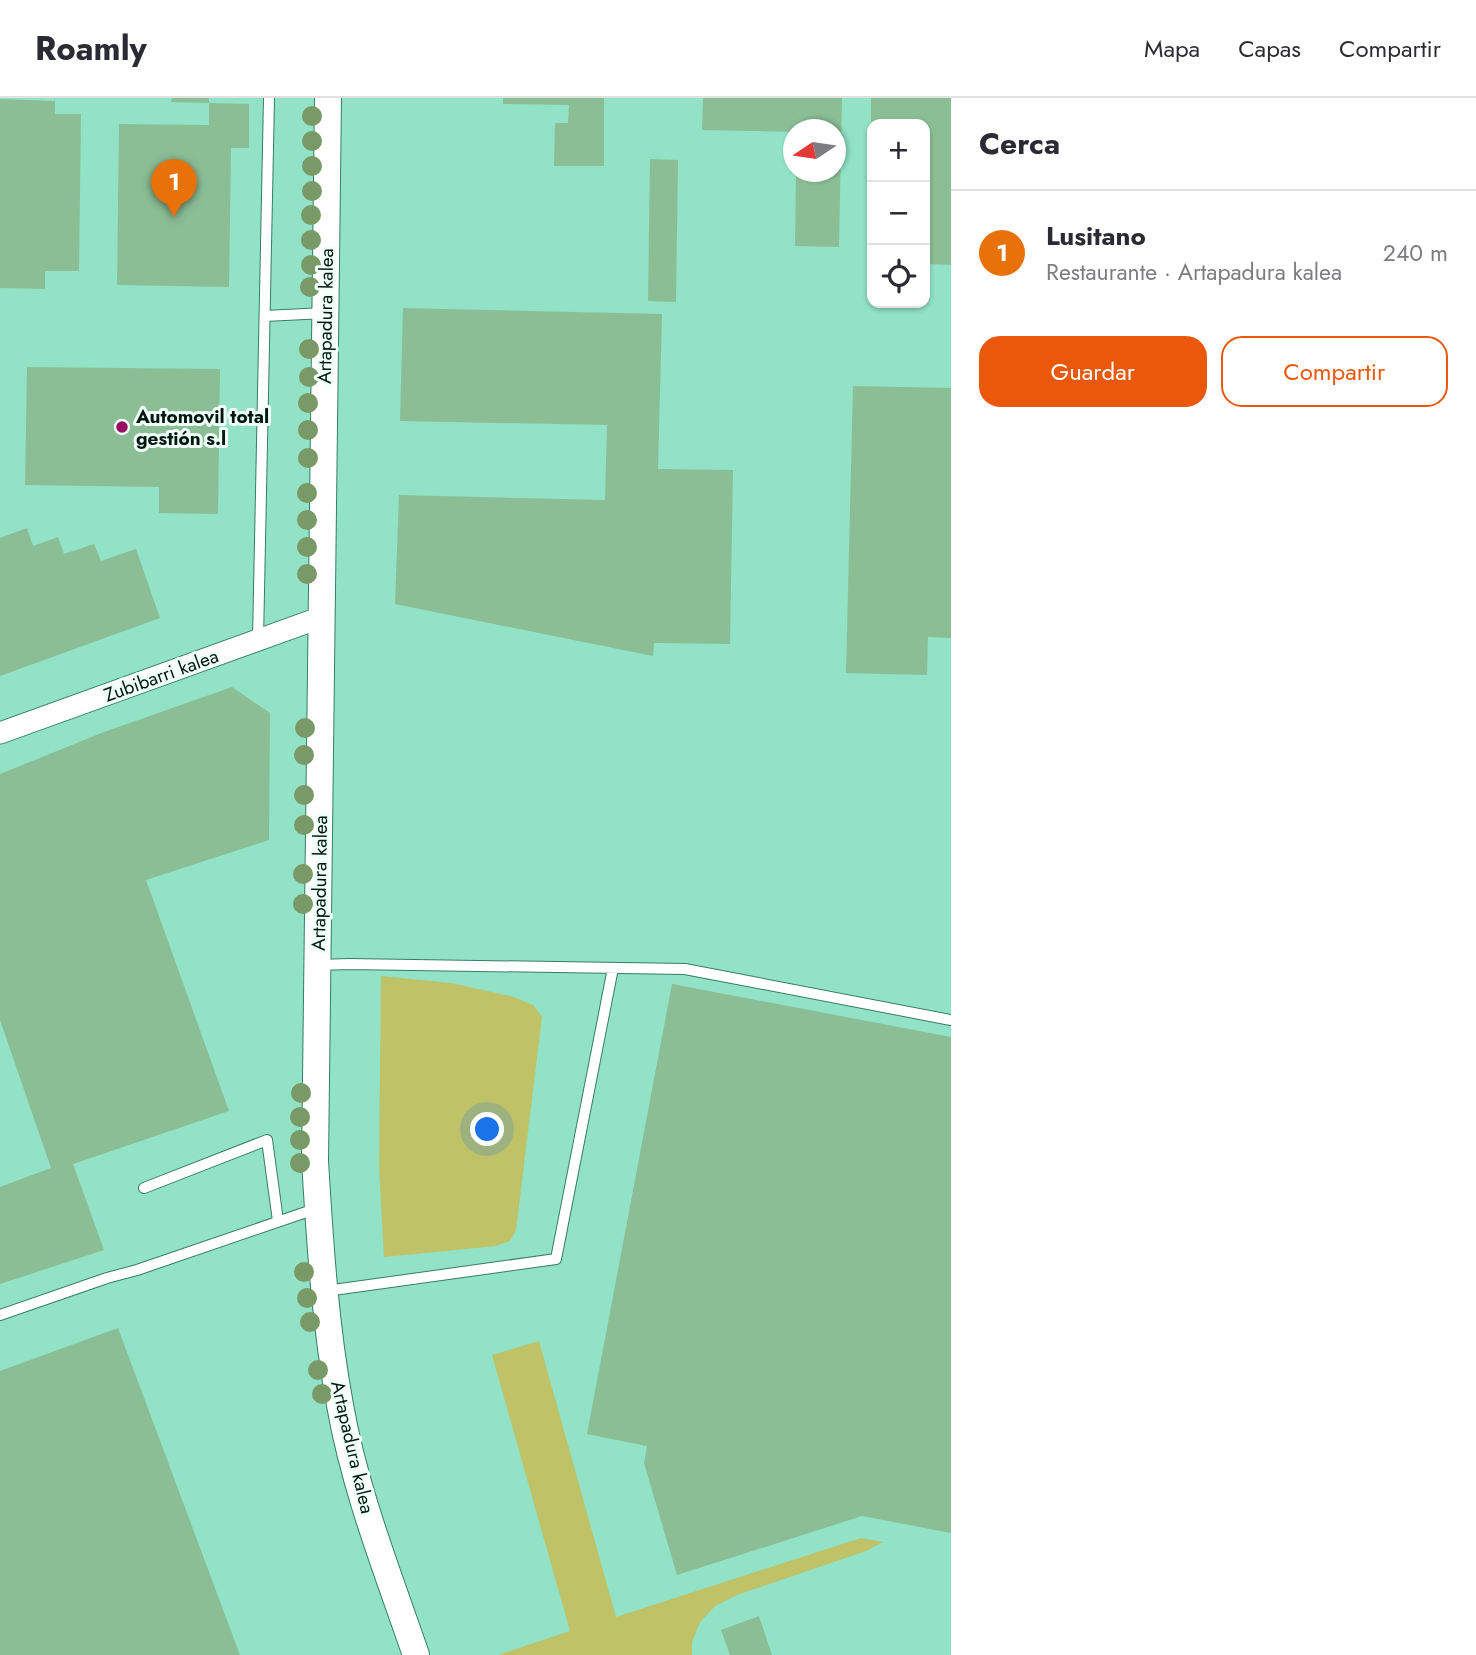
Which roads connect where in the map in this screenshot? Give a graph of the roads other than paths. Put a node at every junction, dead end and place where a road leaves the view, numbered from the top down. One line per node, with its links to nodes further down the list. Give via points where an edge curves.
1 (269, 98): 4 (lane)
2 (328, 98): 3 (street, Artapadura kalea)
3 (325, 313): 4 (lane); 5 (street, Artapadura kalea)
4 (265, 316): 6 (lane)
5 (322, 617): 6 (street, Zubibarri kalea); 8 (street, Artapadura kalea)
6 (258, 640): 7 (street, Zubibarri kalea)
7 (0, 733)
8 (318, 965): 9 (lane); 12 (street, Artapadura kalea)
9 (613, 968): 10 (lane, via 685,969); 14 (lane, via 556,1259)
10 (951, 1020)
11 (144, 1188): 13 (lane, via 267,1140)
12 (318, 1208): 13 (lane); 14 (street, Artapadura kalea)
13 (278, 1221): 15 (lane)
14 (323, 1292): 16 (street, Artapadura kalea, via 355,1470)
15 (0, 1315)
16 (416, 1655)

